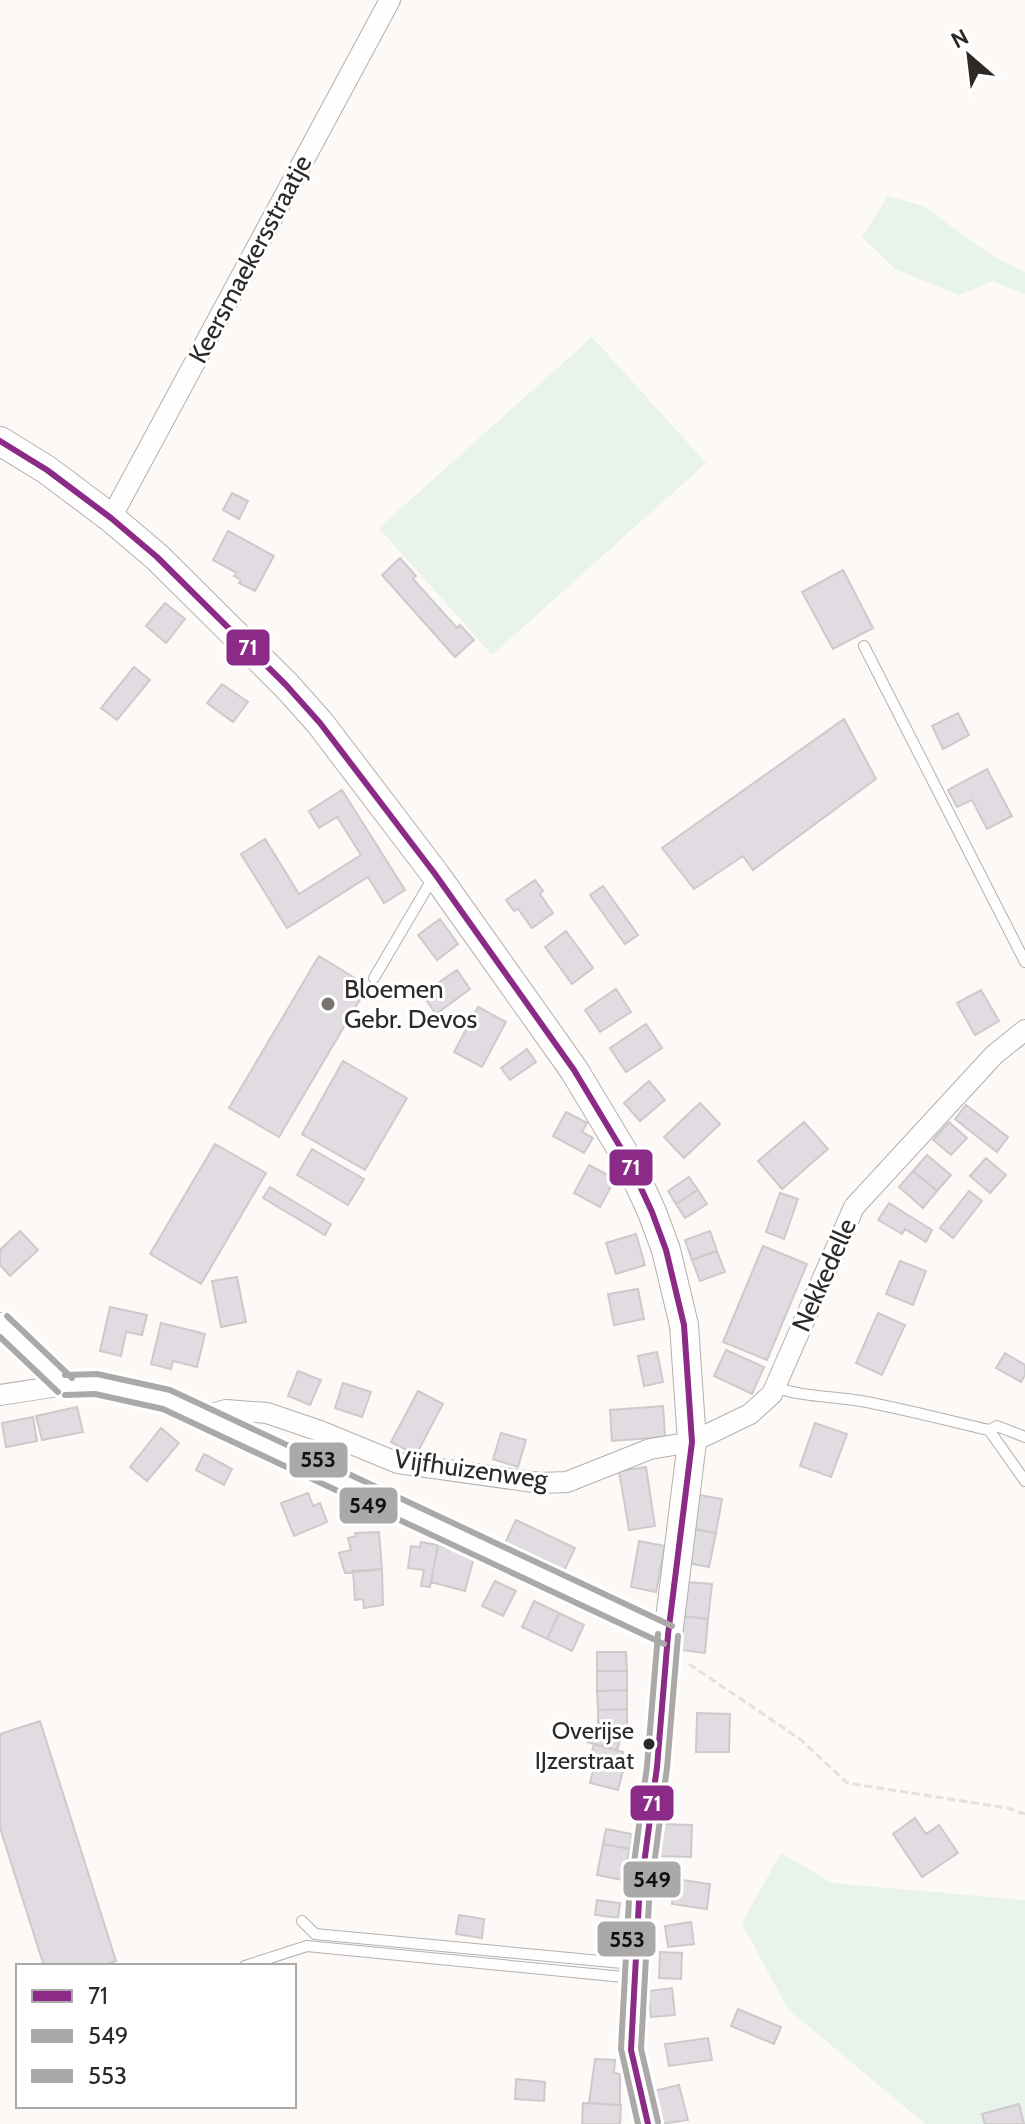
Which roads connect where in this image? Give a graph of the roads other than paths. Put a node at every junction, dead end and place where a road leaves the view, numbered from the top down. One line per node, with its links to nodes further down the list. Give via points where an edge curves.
1 (390, 0): 3 (street, Keersmaekersstraatje)
2 (0, 441): 3 (street)
3 (111, 518): 5 (street, via 286,685)
4 (864, 646): 6 (lane)
5 (435, 874): 7 (lane); 16 (street, via 574,1070 646,1199 666,1250 684,1325)
6 (1025, 962)
7 (374, 978)
8 (1025, 1030): 11 (street, Nekkedelle, via 994,1055 854,1207)
9 (0, 1323): 10 (street)
10 (65, 1385): 12 (street); 13 (street, via 96,1384 166,1399)
11 (775, 1387): 14 (lane, via 895,1407); 16 (street, Nekkedelle, via 750,1414)
12 (0, 1395)
13 (204, 1416): 16 (street, Vijfhuizenweg, via 226,1410 267,1413 398,1463 540,1483 567,1482 650,1449); 18 (street)
14 (989, 1430): 15 (lane, via 997,1426); 17 (lane)
15 (1025, 1437)
16 (692, 1442): 18 (street)
17 (1025, 1481)
18 (667, 1642): 21 (street)
19 (302, 1921): 21 (lane, via 315,1934)
20 (251, 1964): 21 (lane, via 307,1946)
21 (635, 1972): 22 (street, via 631,2050)
22 (648, 2124)

